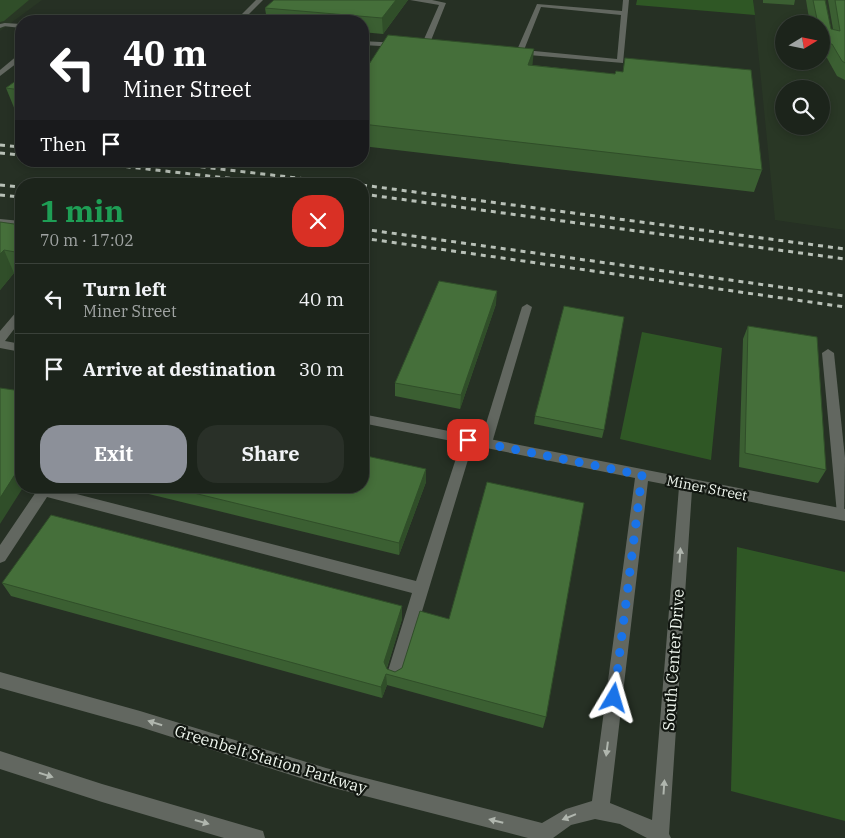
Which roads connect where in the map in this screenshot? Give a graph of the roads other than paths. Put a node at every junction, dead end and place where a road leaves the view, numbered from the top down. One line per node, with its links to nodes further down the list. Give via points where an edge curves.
1 (260, 0): 5 (street)
2 (413, 0): 11 (street, via 444,3)
3 (626, 0): 4 (street)
4 (624, 13): 14 (street, via 539,5); 14 (street, via 620,61)
5 (244, 15)
6 (2, 26): 7 (street)
7 (15, 26)
8 (369, 43): 9 (street)
9 (407, 45)
10 (416, 45): 11 (street)
11 (425, 46): 12 (street)
12 (434, 46)
13 (510, 51): 14 (street)
14 (520, 52)
15 (15, 62): 16 (street)
16 (0, 74)
17 (0, 222): 18 (street)
18 (15, 223)
19 (527, 307): 27 (street)
20 (15, 320): 21 (street)
21 (0, 339)
22 (0, 344): 23 (street)
23 (15, 347)
24 (828, 353): 32 (street)
25 (369, 419): 26 (street, Miner Street)
26 (468, 440): 27 (street, Miner Street); 34 (street)
27 (486, 443): 28 (street, Miner Street)
28 (642, 475): 29 (street, Miner Street); 38 (street, one-way to 38)
29 (686, 483): 32 (street, Miner Street); 40 (street, South Center Drive, one-way to 29)
30 (42, 493): 33 (street)
31 (60, 493): 34 (street)
32 (844, 514)
33 (0, 557)
34 (421, 589): 35 (street)
35 (394, 674)
36 (0, 680): 39 (street, Greenbelt Station Parkway, one-way to 36, via 326,777 140,718)
37 (0, 760): 41 (street, one-way to 41)
38 (600, 810): 39 (street, one-way to 39, via 566,817); 40 (street, via 645,825)
39 (542, 836)
40 (661, 837)
41 (256, 838)

